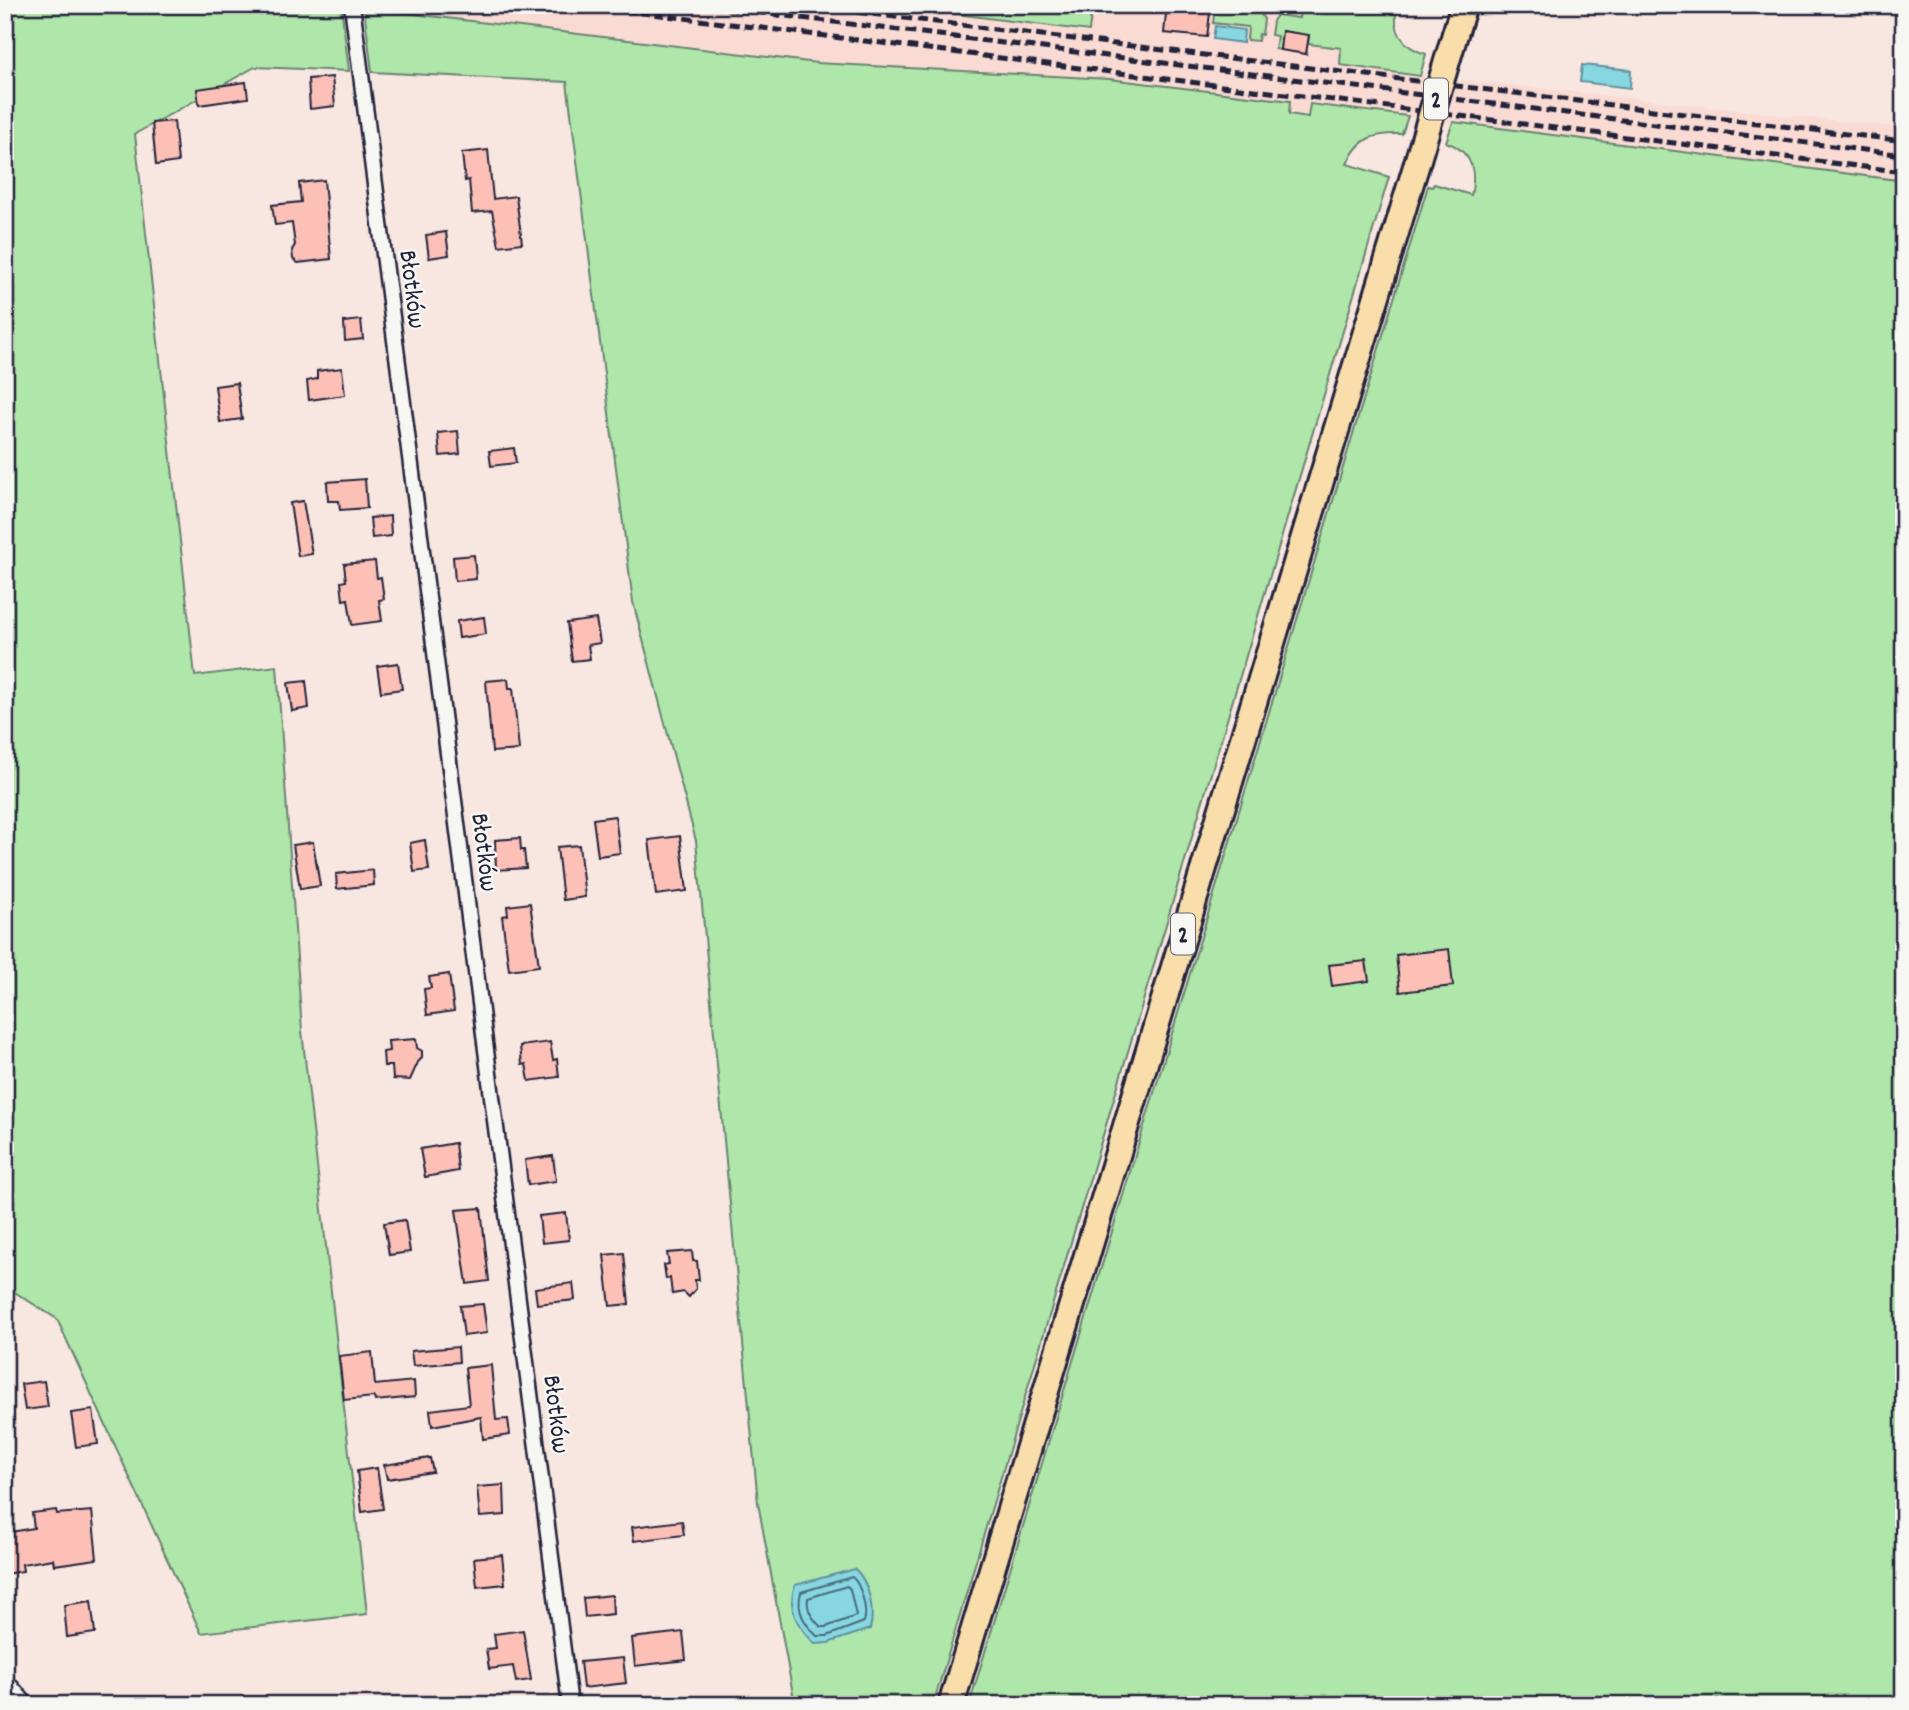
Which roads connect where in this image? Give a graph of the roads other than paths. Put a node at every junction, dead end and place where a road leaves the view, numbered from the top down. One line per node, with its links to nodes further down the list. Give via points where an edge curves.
1 (352, 5): 5 (street, Błotków)
2 (1464, 5): 6 (highway, 2, bridge)
3 (5, 1683): 4 (street)
4 (24, 1705)
5 (570, 1705)
6 (951, 1705)

